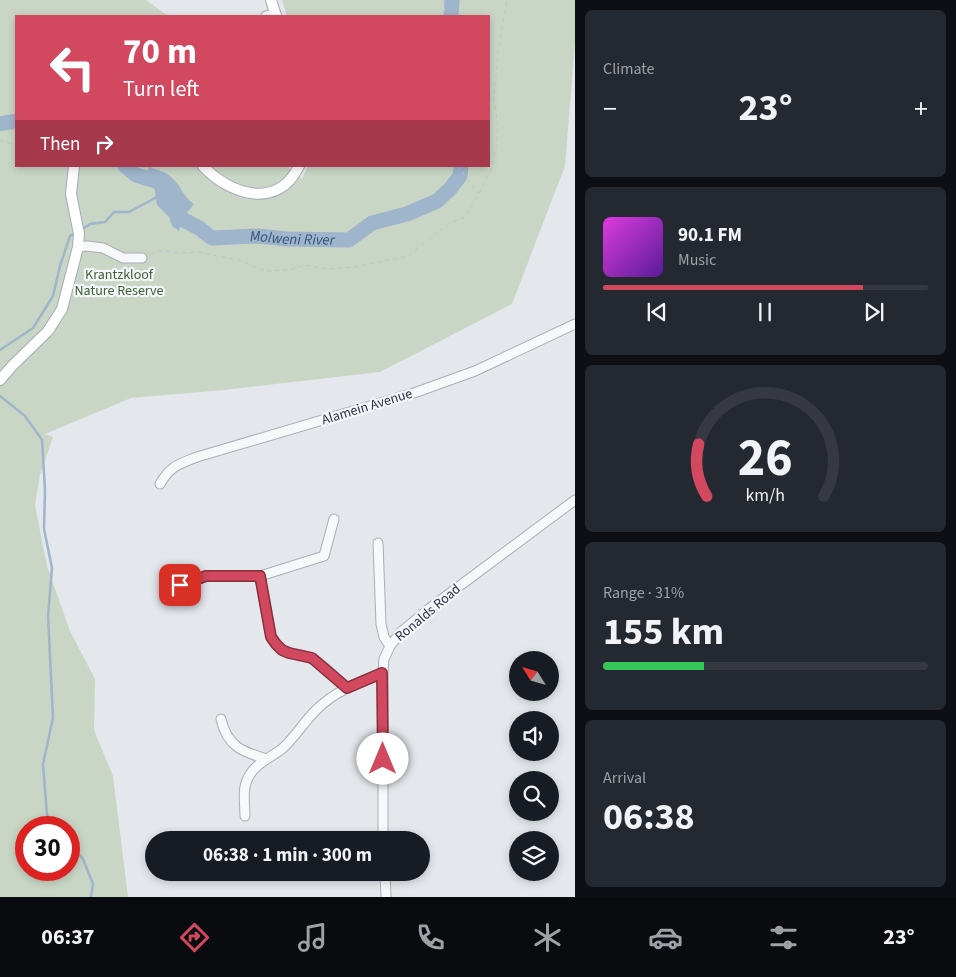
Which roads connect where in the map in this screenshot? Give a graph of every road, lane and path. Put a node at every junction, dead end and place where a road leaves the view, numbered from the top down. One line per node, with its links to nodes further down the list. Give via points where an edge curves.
1 (272, 0): 4 (main road)
2 (443, 0): 5 (path)
3 (507, 0): 12 (path, via 494,97 498,127 496,149)
4 (273, 15)
5 (446, 15)
6 (0, 140): 7 (path)
7 (15, 146)
8 (74, 167): 13 (main road, via 71,194)
9 (205, 167): 10 (main road, via 232,189 256,194 268,193 285,185)
10 (300, 167)
11 (459, 167): 12 (path)
12 (479, 194): 14 (path, via 462,218 450,223 408,256 382,262 327,269 306,264 290,270 265,271 238,260 198,252 163,250)
13 (78, 247): 14 (street, via 103,248 123,258); 16 (main road, via 67,295 55,322)
14 (142, 258)
15 (575, 324): 17 (street, Alamein Avenue, via 475,370 414,393 178,464 167,472)
16 (0, 380)
17 (160, 484)
18 (575, 500): 23 (street, Ronalds Road, via 430,608 401,632)
19 (334, 519): 21 (street, via 324,556)
20 (378, 543): 23 (street, via 381,624)
21 (260, 576): 22 (street, via 206,576); 25 (street, via 271,637 276,644 289,653 312,658)
22 (166, 593)
23 (390, 646): 24 (street, Ronalds Road)
24 (382, 673): 25 (street); 29 (street, Ronalds Road)
25 (347, 688): 27 (street, via 316,710 286,745)
26 (221, 719): 27 (street, via 228,740)
27 (267, 759): 28 (street, via 247,780)
28 (245, 816)
29 (384, 831)
30 (385, 881): 31 (street)
31 (386, 897)

